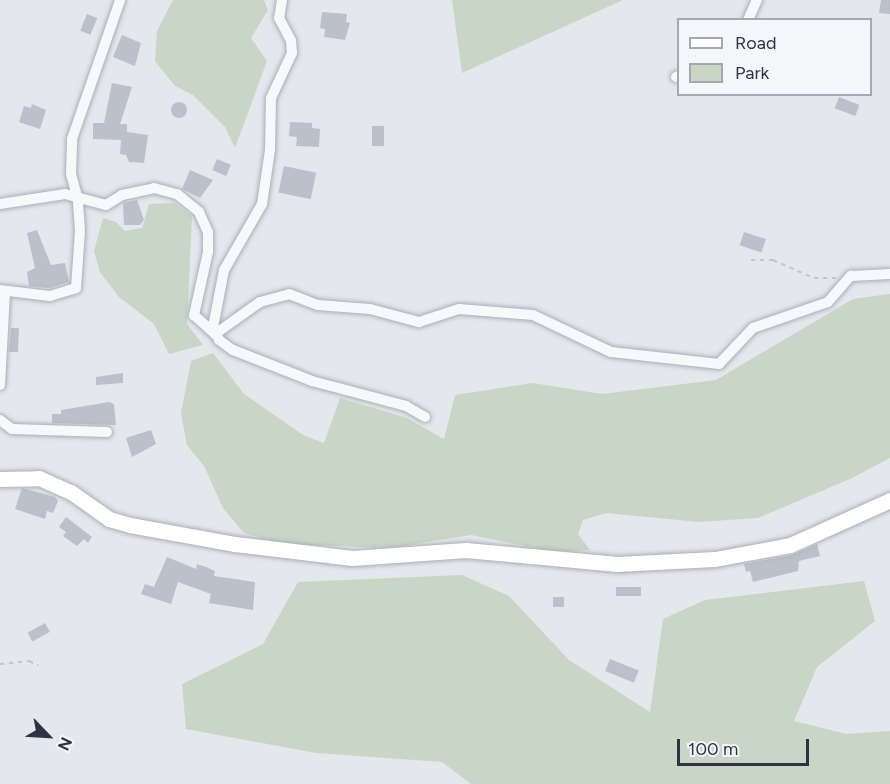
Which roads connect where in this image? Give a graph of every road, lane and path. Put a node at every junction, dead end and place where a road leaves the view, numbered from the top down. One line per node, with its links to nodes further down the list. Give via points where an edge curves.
1 (120, 0): 5 (street, via 72,139 71,174)
2 (282, 0): 11 (street, via 279,18 291,41 292,53 271,98 270,150 262,204 224,270 214,309)
3 (758, 0): 4 (street)
4 (749, 18)
5 (78, 200): 6 (street, via 64,194); 10 (street, via 80,273 76,288 50,296); 11 (street, via 106,205 122,195 154,188 177,194 199,212 208,232 208,252 194,315)
6 (0, 204)
7 (751, 260): 9 (path, via 773,260 814,278)
8 (890, 274): 9 (street)
9 (847, 278): 11 (street, via 828,302 753,328 719,364 611,352 533,315 459,309 419,322 370,309 318,305 289,294 260,302)
10 (2, 291): 12 (street)
11 (216, 334): 13 (street, via 233,350 312,381 406,406)
12 (0, 385)
13 (425, 417)
14 (0, 420): 15 (street, via 12,429)
15 (107, 432)
16 (0, 479): 17 (main road, via 39,478 71,492 109,519 130,525 234,544 352,558 466,550 617,564 715,559 790,545)
17 (890, 500)
18 (0, 664): 19 (path, via 29,661)
19 (38, 665)

